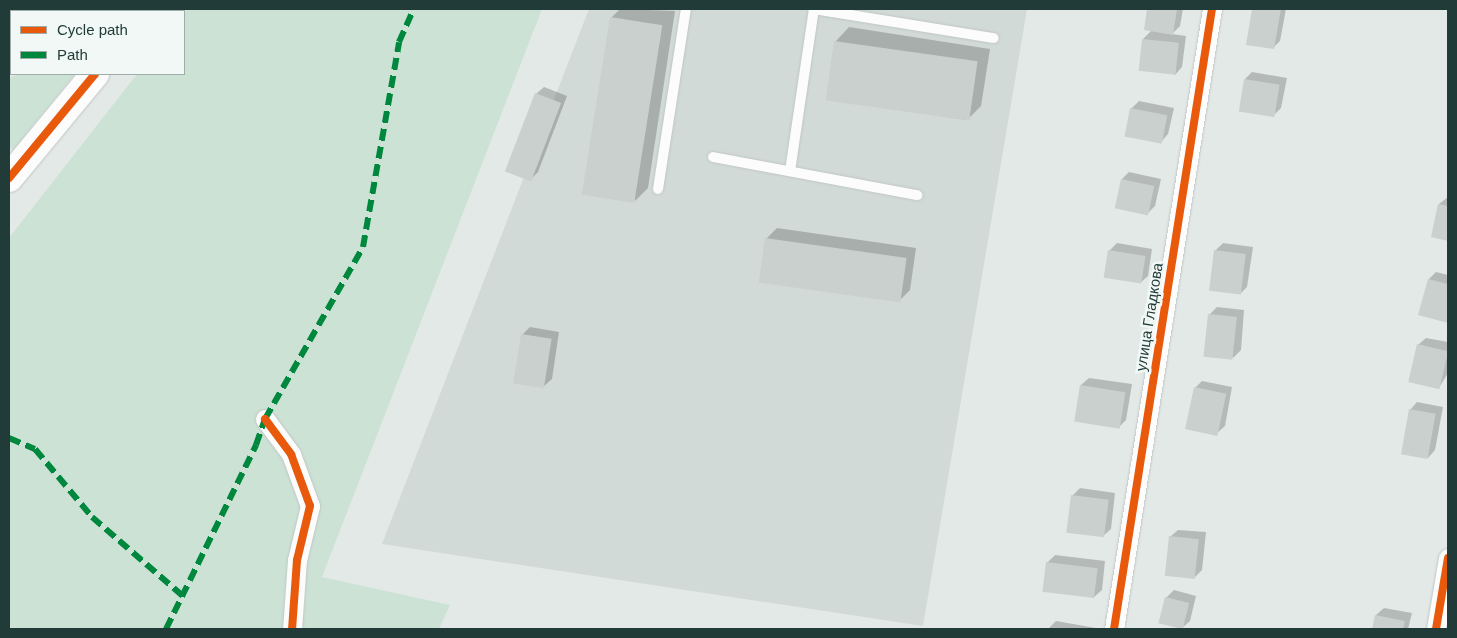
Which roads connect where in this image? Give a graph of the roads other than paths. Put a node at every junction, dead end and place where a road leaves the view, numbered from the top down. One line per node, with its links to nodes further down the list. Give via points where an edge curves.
1 (686, 9): 9 (lane)
2 (814, 9): 4 (lane); 7 (lane)
3 (1212, 9): 14 (street, улица Гладкова)
4 (994, 38)
5 (94, 75): 8 (street)
6 (712, 156): 7 (lane)
7 (790, 171): 10 (lane)
8 (9, 178)
9 (658, 189)
10 (917, 194)
11 (265, 419): 13 (street, via 291,454 310,506 297,560)
12 (1448, 558): 15 (street)
13 (292, 629)
14 (1114, 629)
15 (1436, 629)

